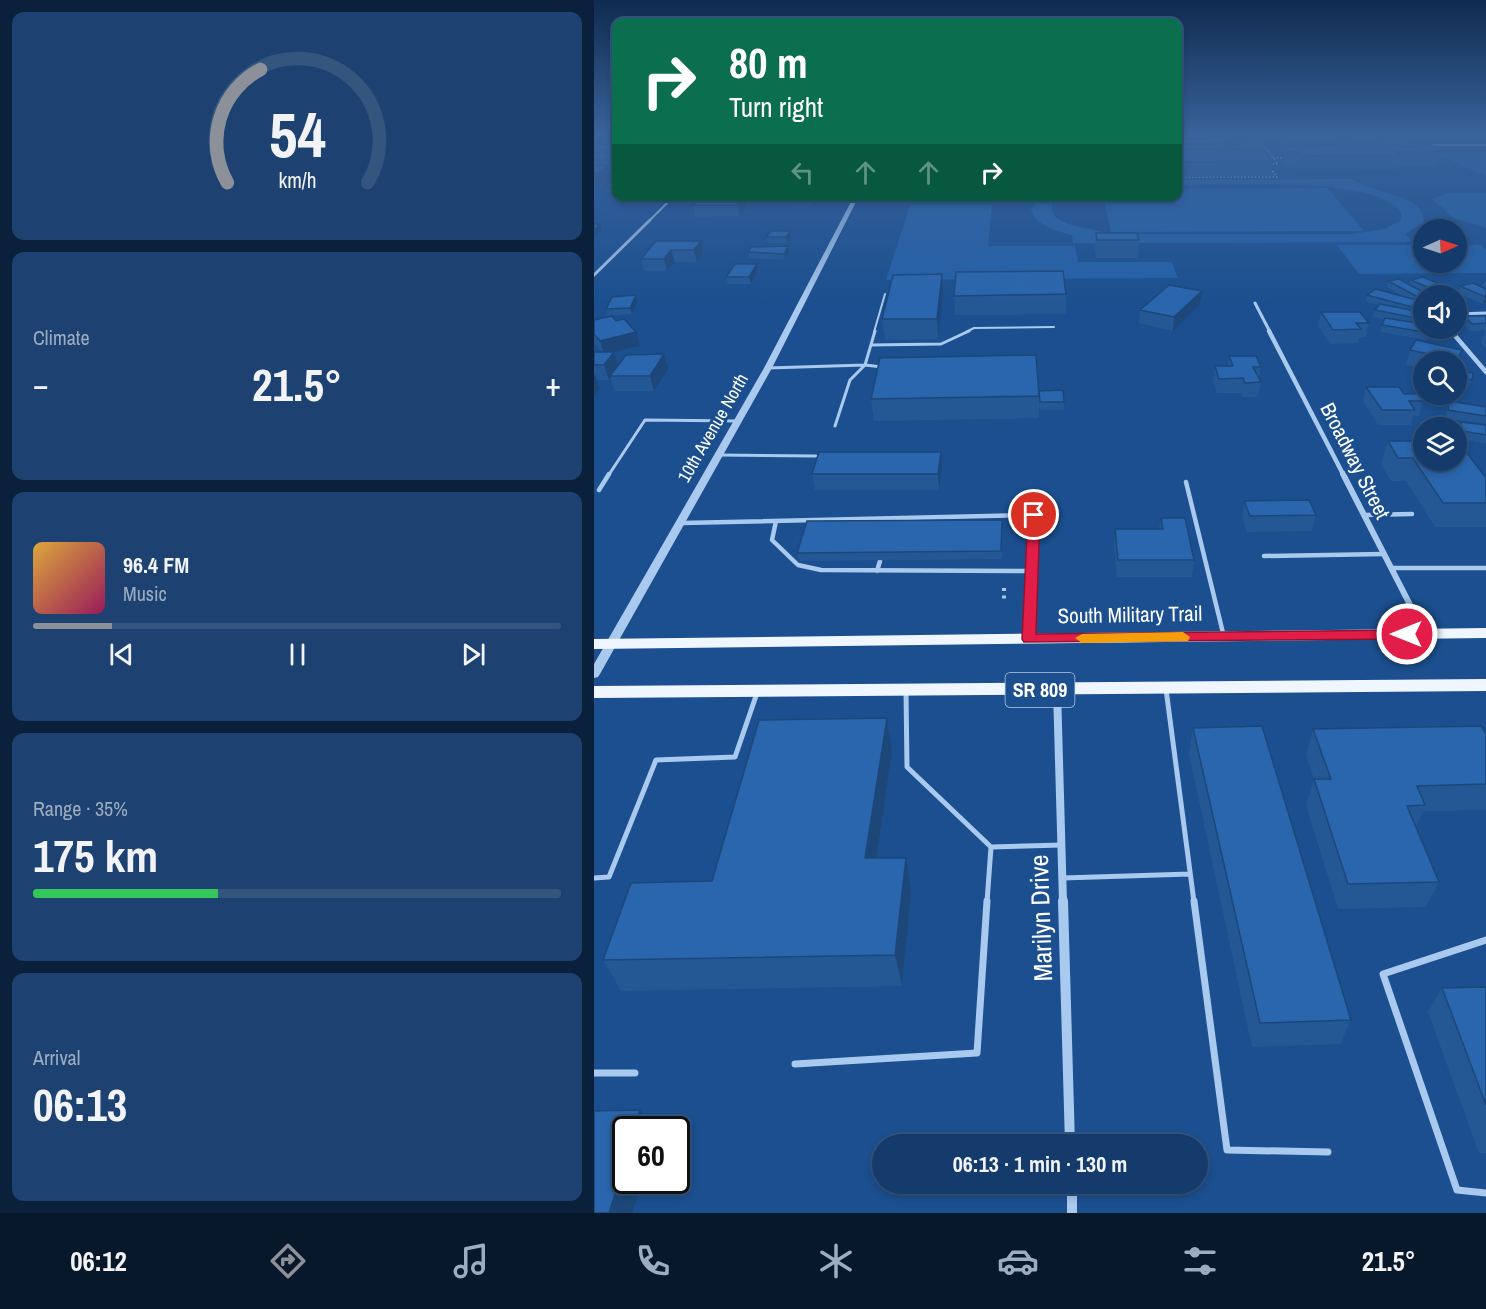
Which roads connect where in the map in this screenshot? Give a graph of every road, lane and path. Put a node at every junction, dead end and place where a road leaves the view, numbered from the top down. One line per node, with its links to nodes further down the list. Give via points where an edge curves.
1 (669, 201): 3 (street)
2 (854, 201): 12 (street, 10th Avenue North)
3 (594, 275)
4 (885, 294): 10 (lane)
5 (1255, 303): 22 (street, Broadway Street)
6 (1467, 314): 7 (street)
7 (1486, 314)
8 (1054, 327): 10 (lane, via 974,328 941,344)
9 (1458, 339): 14 (street)
10 (871, 345): 11 (lane)
11 (865, 365): 12 (lane); 13 (lane); 16 (lane, via 850,380)
12 (768, 368): 15 (street, 10th Avenue North)
13 (886, 368)
14 (1486, 372)
15 (738, 421): 17 (street, 10th Avenue North); 20 (lane, via 645,420)
16 (835, 426)
17 (719, 455): 18 (lane); 28 (street, 10th Avenue North)
18 (816, 456)
19 (1186, 482): 44 (lane)
20 (599, 490)
21 (1412, 514): 22 (lane)
22 (1364, 515): 31 (street, Broadway Street)
23 (977, 516): 24 (lane); 27 (lane); 41 (lane, via 1034,515)
24 (890, 518): 25 (lane); 30 (lane)
25 (853, 519): 26 (lane); 29 (lane)
26 (776, 521): 28 (lane); 38 (lane, via 772,540 798,565)
27 (976, 522)
28 (680, 523): 47 (street, 10th Avenue North)
29 (850, 529)
30 (888, 529)
31 (1384, 554): 32 (lane); 36 (street, Broadway Street)
32 (1264, 556)
33 (972, 560): 40 (lane)
34 (841, 561): 38 (lane)
35 (880, 561): 39 (lane)
36 (1391, 568): 37 (lane); 43 (street, Broadway Street)
37 (1486, 568)
38 (838, 570): 39 (lane)
39 (877, 571): 40 (lane)
40 (970, 571): 41 (lane)
41 (1031, 571): 45 (lane)
42 (1486, 633): 43 (main road, South Military Trail)
43 (1425, 634): 44 (main road, South Military Trail)
44 (1224, 637): 45 (main road, South Military Trail)
45 (1029, 639): 47 (main road, South Military Trail)
46 (594, 644): 47 (main road, South Military Trail)
47 (611, 644): 48 (street, 10th Avenue North)
48 (594, 674)
49 (1486, 685): 50 (main road, SR 809)
50 (1166, 689): 51 (main road, SR 809); 57 (lane)
51 (1057, 690): 53 (main road, SR 809); 55 (street, Marilyn Drive)
52 (758, 691): 53 (main road, SR 809); 54 (main road, SR 809); 58 (lane, via 735,757 656,760 609,877)
53 (906, 691): 56 (lane, via 907,767)
54 (594, 692)
55 (1062, 845): 56 (lane); 59 (street, Marilyn Drive)
56 (991, 847): 61 (lane, via 977,1053)
57 (1190, 874): 59 (lane); 65 (lane, via 1227,1150)
58 (594, 878)
59 (1063, 878): 64 (street, Marilyn Drive)
60 (1486, 940): 66 (lane, via 1383,974 1456,1190)
61 (795, 1064)
62 (594, 1073): 63 (lane)
63 (635, 1073)
64 (1070, 1134)
65 (1328, 1152)
66 (1486, 1193)
67 (1072, 1194): 68 (street)
68 (1072, 1213)

